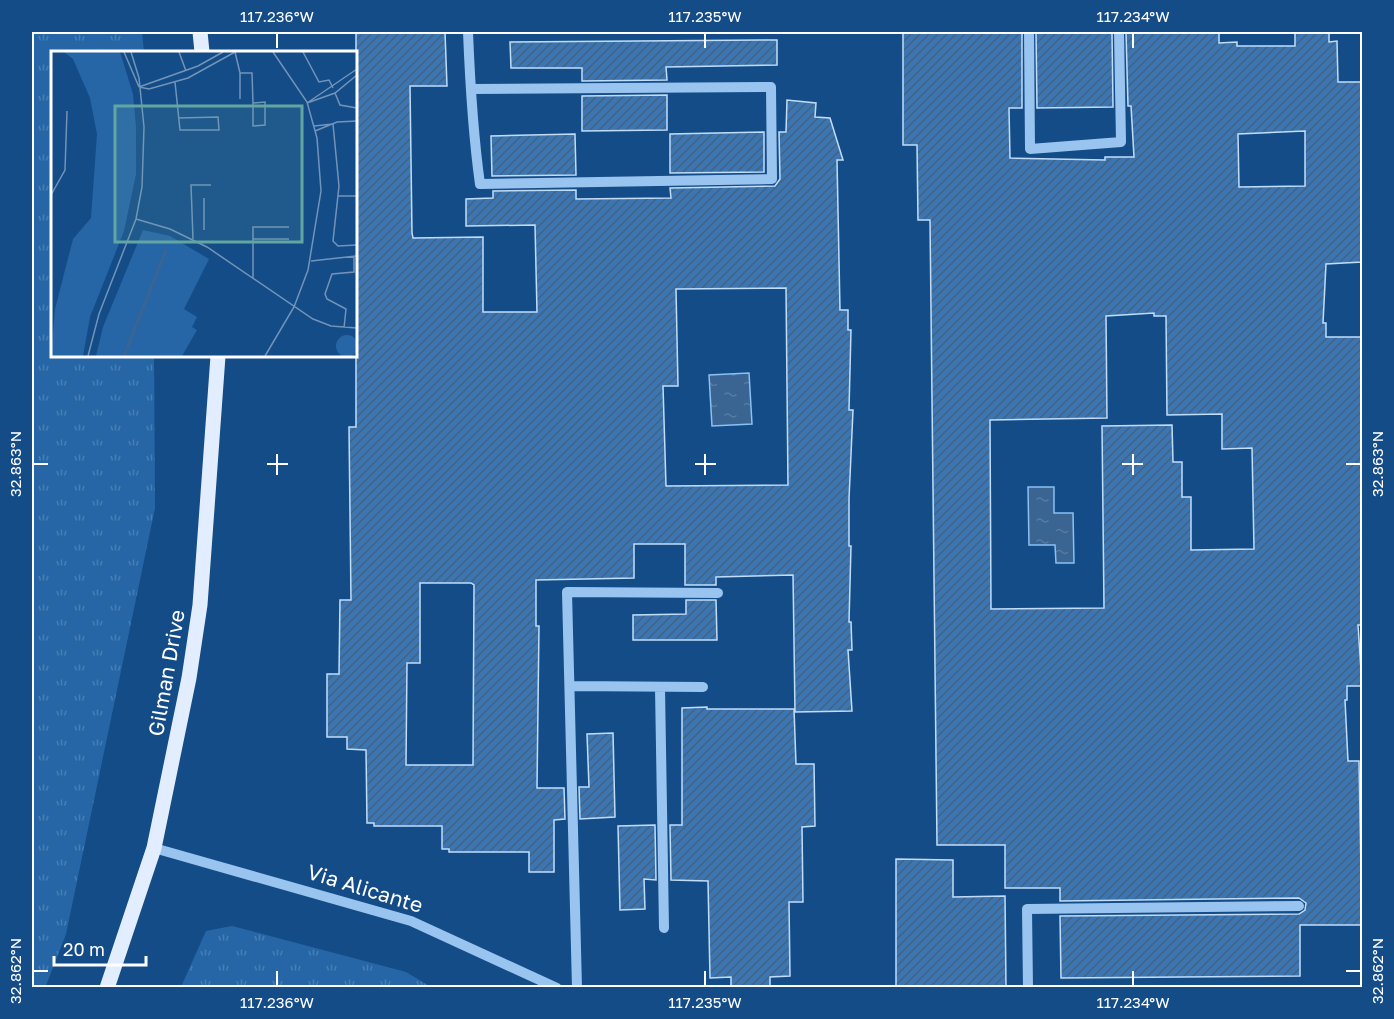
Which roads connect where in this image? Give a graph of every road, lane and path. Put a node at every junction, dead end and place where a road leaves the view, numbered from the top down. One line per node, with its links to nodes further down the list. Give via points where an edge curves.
1 (200, 32): 5 (main road)
2 (468, 32): 6 (street)
3 (1029, 32): 4 (street, via 1030,149 1121,142)
4 (1119, 32)
5 (202, 51)
6 (472, 89): 6 (street, via 480,184 772,179 771,87)
7 (218, 357): 12 (main road, Gilman Drive, via 200,605)
8 (718, 593): 9 (street, via 567,592)
9 (571, 686): 11 (street); 17 (street)
10 (703, 687): 11 (street)
11 (660, 688): 14 (street)
12 (154, 848): 15 (main road, Gilman Drive); 16 (street, Via Alicante, via 411,921)
13 (1299, 906): 18 (street, via 1027,909)
14 (664, 928)
15 (107, 987)
16 (557, 987)
17 (577, 987)
18 (1028, 987)

